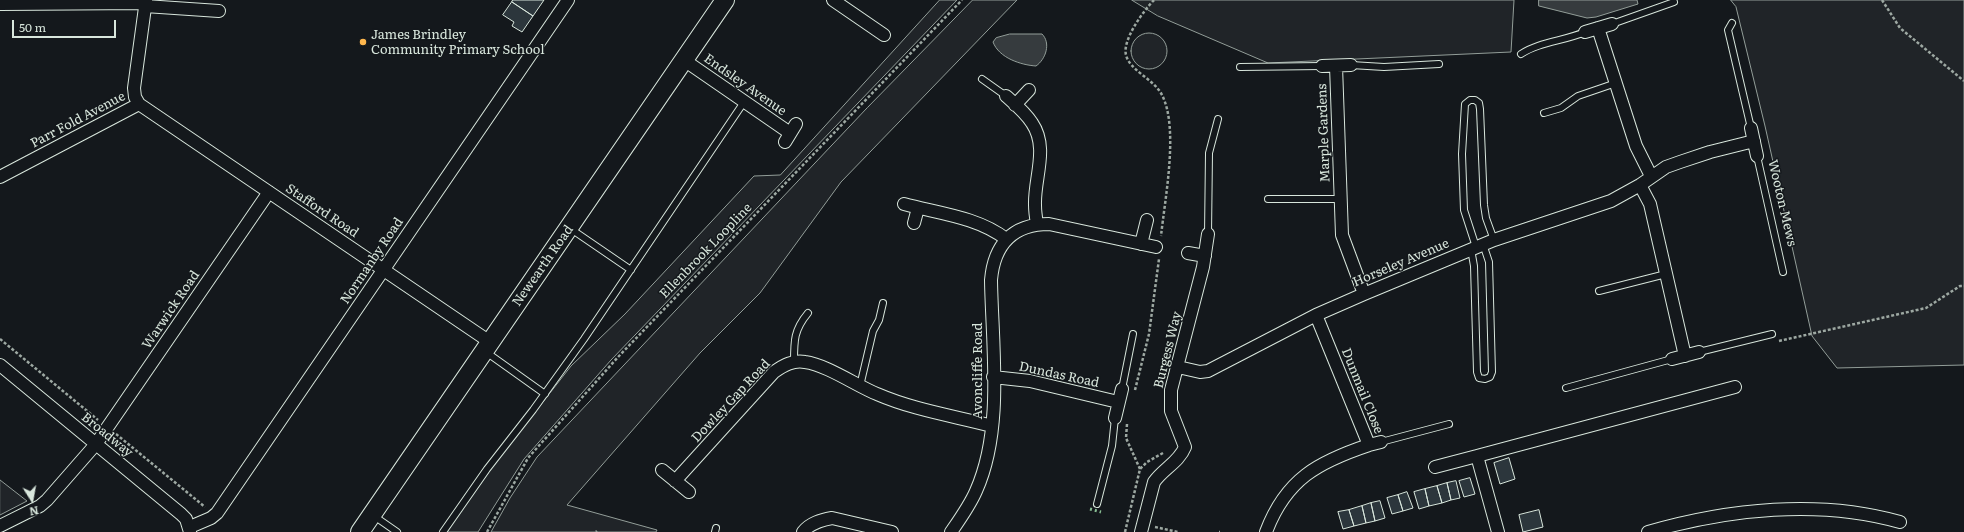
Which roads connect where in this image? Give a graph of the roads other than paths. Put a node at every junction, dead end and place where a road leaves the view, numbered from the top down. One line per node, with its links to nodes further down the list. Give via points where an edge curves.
1 (568, 0): 52 (street, Normanby Road)
2 (725, 0): 14 (main road, Newearth Road)
3 (833, 0): 12 (street)
4 (1674, 2): 9 (lane)
5 (5, 3): 6 (street)
6 (145, 3): 7 (street); 25 (street, Parr Fold Avenue, via 134,88)
7 (219, 11)
8 (1732, 23): 29 (lane, Wooton Mews, via 1728,30)
9 (1612, 24): 10 (street)
10 (1598, 28): 11 (street); 21 (street)
11 (1585, 32): 13 (lane, via 1531,48)
12 (884, 35)
13 (1521, 54)
14 (684, 60): 24 (street, Endsley Avenue); 44 (main road, Newearth Road)
15 (1439, 64): 18 (lane, Marple Gardens)
16 (1322, 66): 17 (street, Marple Gardens); 19 (lane, Marple Gardens)
17 (1336, 66): 18 (street, Marple Gardens); 38 (street, Marple Gardens)
18 (1351, 66)
19 (1240, 67)
20 (982, 79): 23 (lane)
21 (1616, 83): 27 (lane, via 1578,96 1561,108); 33 (street, via 1636,146)
22 (1029, 90): 26 (street)
23 (1006, 96): 26 (street)
24 (744, 102): 30 (street, Endsley Avenue); 53 (lane)
25 (139, 104): 34 (street, Parr Fold Avenue); 36 (street, Stafford Road)
26 (1015, 105): 43 (street, via 1033,124 1040,145 1035,205)
27 (1544, 113)
28 (1218, 120): 45 (lane, Burgess Way, via 1209,153)
29 (1751, 128): 31 (street, Wooton Mews)
30 (790, 133)
31 (1754, 141): 32 (street, Wooton Mews); 33 (street, via 1680,162)
32 (1757, 156): 54 (lane, Wooton Mews)
33 (1652, 176): 35 (street)
34 (0, 177)
35 (1640, 185): 48 (street, Horseley Avenue, via 1610,201); 55 (street, via 1650,204)
36 (269, 192): 52 (street, Stafford Road); 81 (street, Warwick Road)
37 (1268, 199): 38 (lane, Marple Gardens)
38 (1339, 199): 57 (street, Marple Gardens, via 1342,235)
39 (904, 204): 40 (street)
40 (918, 208): 42 (street); 46 (street, via 977,223 996,231)
41 (1147, 220): 47 (street)
42 (914, 223)
43 (1037, 224): 46 (street, Avoncliffe Road, via 1022,228); 47 (street, via 1057,225)
44 (570, 228): 53 (lane); 63 (main road, Newearth Road)
45 (1208, 234): 51 (street, Burgess Way)
46 (1006, 239): 70 (street, Avoncliffe Road, via 995,259 991,280)
47 (1141, 244): 49 (street)
48 (1481, 245): 48 (lane, via 1489,262 1492,372 1485,380 1479,378 1477,372 1474,266); 48 (lane, via 1486,218 1480,110 1479,103 1470,100 1466,104 1462,154 1464,210); 57 (street, Horseley Avenue)
49 (1156, 247)
50 (1188, 253): 51 (street)
51 (1206, 256): 69 (street, Burgess Way)
52 (383, 269): 63 (street, Stafford Road); 93 (street, Normanby Road, via 217,512)
53 (631, 270): 75 (lane)
54 (1784, 272)
55 (1666, 274): 56 (lane); 65 (street)
56 (1599, 291)
57 (1364, 294): 60 (street, Horseley Avenue)
58 (883, 303): 71 (lane, via 873,331)
59 (808, 313): 67 (lane, via 796,332)
60 (1316, 315): 69 (street, Horseley Avenue, via 1208,371 1200,372); 82 (street, Dunmail Close)
61 (1134, 334): 74 (lane)
62 (1772, 334): 64 (lane)
63 (487, 346): 75 (lane); 89 (main road, Newearth Road)
64 (1699, 352): 65 (street)
65 (1685, 356): 66 (street)
66 (1672, 359): 73 (lane)
67 (794, 362): 71 (street, via 820,366); 86 (street, Dowley Gap Road, via 774,372)
68 (0, 365): 81 (street, Broadway)
69 (1178, 367): 92 (street, Burgess Way, via 1171,390 1171,411 1185,447 1178,459 1154,482)
70 (993, 377): 76 (street, Dundas Road, via 1030,381); 79 (street, Avoncliffe Road)
71 (860, 386): 79 (street, via 900,402)
72 (1735, 387): 83 (street)
73 (1566, 388)
74 (1122, 389): 76 (street)
75 (545, 394): 96 (lane, via 487,469)
76 (1118, 402): 77 (street)
77 (1115, 418): 88 (lane, via 1112,446)
78 (1449, 424): 80 (lane, Dunmail Close)
79 (992, 426): 99 (street, Avoncliffe Road, via 987,455 976,491)
80 (1381, 442): 82 (street, Dunmail Close)
81 (96, 444): 91 (street, Warwick Road, via 40,506); 93 (street, Broadway, via 181,514)
82 (1369, 445): 100 (street, via 1325,462 1307,474 1280,502)
83 (1477, 456): 84 (street); 101 (street)
84 (1435, 467)
85 (662, 470): 86 (street)
86 (675, 481): 87 (street)
87 (689, 492)
88 (1097, 504)
89 (371, 514): 94 (main road, Newearth Road); 95 (lane)
90 (1900, 522): 102 (street, via 1873,514 1820,508 1736,513)
91 (0, 526)
92 (1142, 528)
93 (190, 529)
94 (360, 532)
95 (397, 532)
96 (444, 532)
97 (803, 532): 98 (street, via 822,519 832,518)
98 (892, 532)
99 (951, 532)
100 (1266, 532)
101 (1498, 532)
102 (1650, 532)

